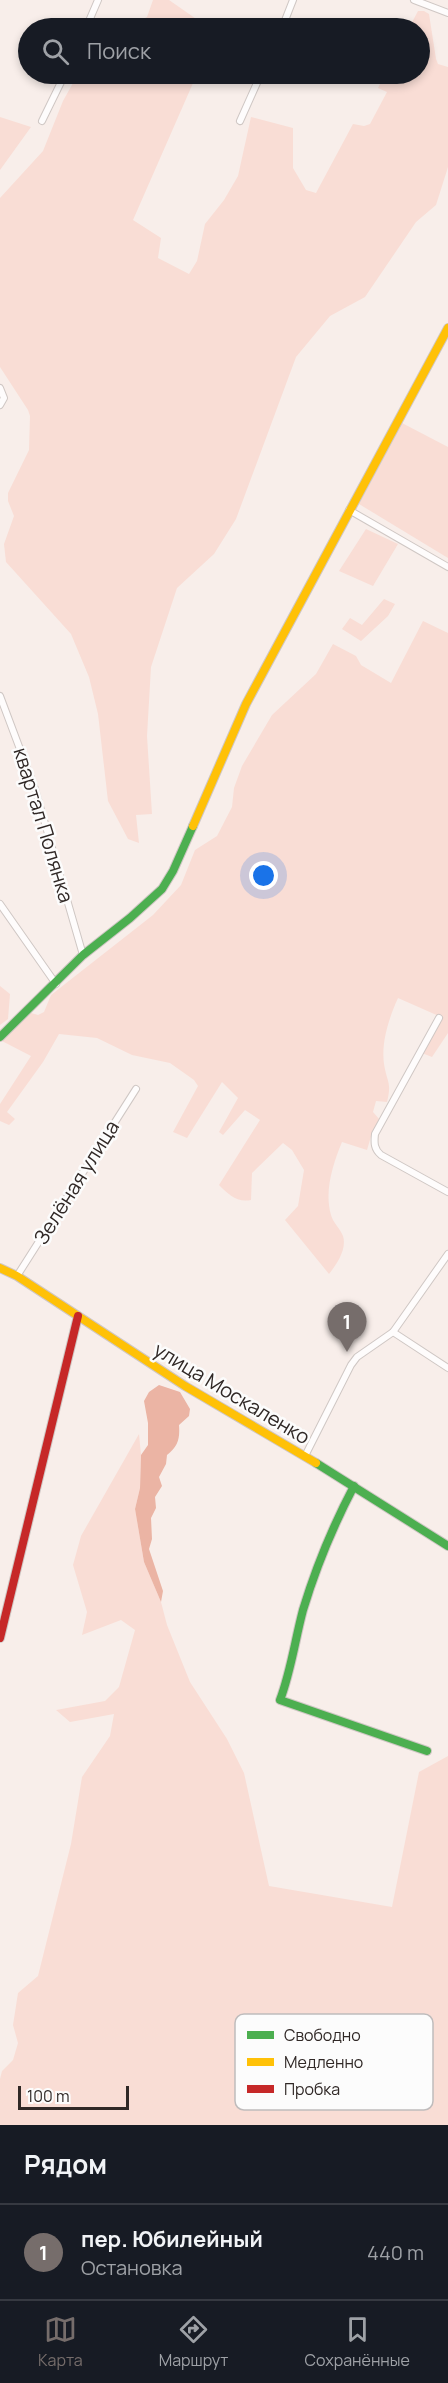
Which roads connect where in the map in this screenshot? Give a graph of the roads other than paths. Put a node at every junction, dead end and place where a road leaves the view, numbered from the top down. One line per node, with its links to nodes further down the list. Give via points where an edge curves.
1 (98, 0): 5 (street)
2 (293, 0): 6 (street)
3 (414, 0): 4 (street)
4 (448, 13)
5 (90, 18)
6 (286, 18)
7 (60, 84): 10 (street)
8 (256, 84): 9 (street)
9 (240, 120)
10 (42, 121)
11 (448, 329): 14 (street)
12 (0, 388): 13 (street, via 4,398)
13 (0, 405)
14 (350, 510): 15 (street); 18 (street, via 246,704 174,871 148,902)
15 (448, 567)
16 (0, 696): 18 (street, квартал Полянка, via 35,789)
17 (0, 904): 19 (street)
18 (83, 955): 19 (street)
19 (56, 984): 21 (street)
20 (439, 1017): 23 (street, via 374,1141 381,1155)
21 (0, 1037)
22 (136, 1089): 26 (street, Зелёная улица)
23 (448, 1192)
24 (448, 1254): 28 (street)
25 (0, 1268): 26 (street, улица Москаленко)
26 (17, 1276): 27 (street, улица Москаленко)
27 (78, 1316): 30 (street, улица Москаленко, via 185,1386); 33 (street)
28 (393, 1332): 29 (street); 30 (street, via 351,1365)
29 (448, 1368)
30 (305, 1456): 31 (street, улица Москаленко)
31 (354, 1486): 32 (street, улица Москаленко); 34 (street, via 327,1537 280,1700)
32 (448, 1546)
33 (0, 1638)
34 (427, 1751)

